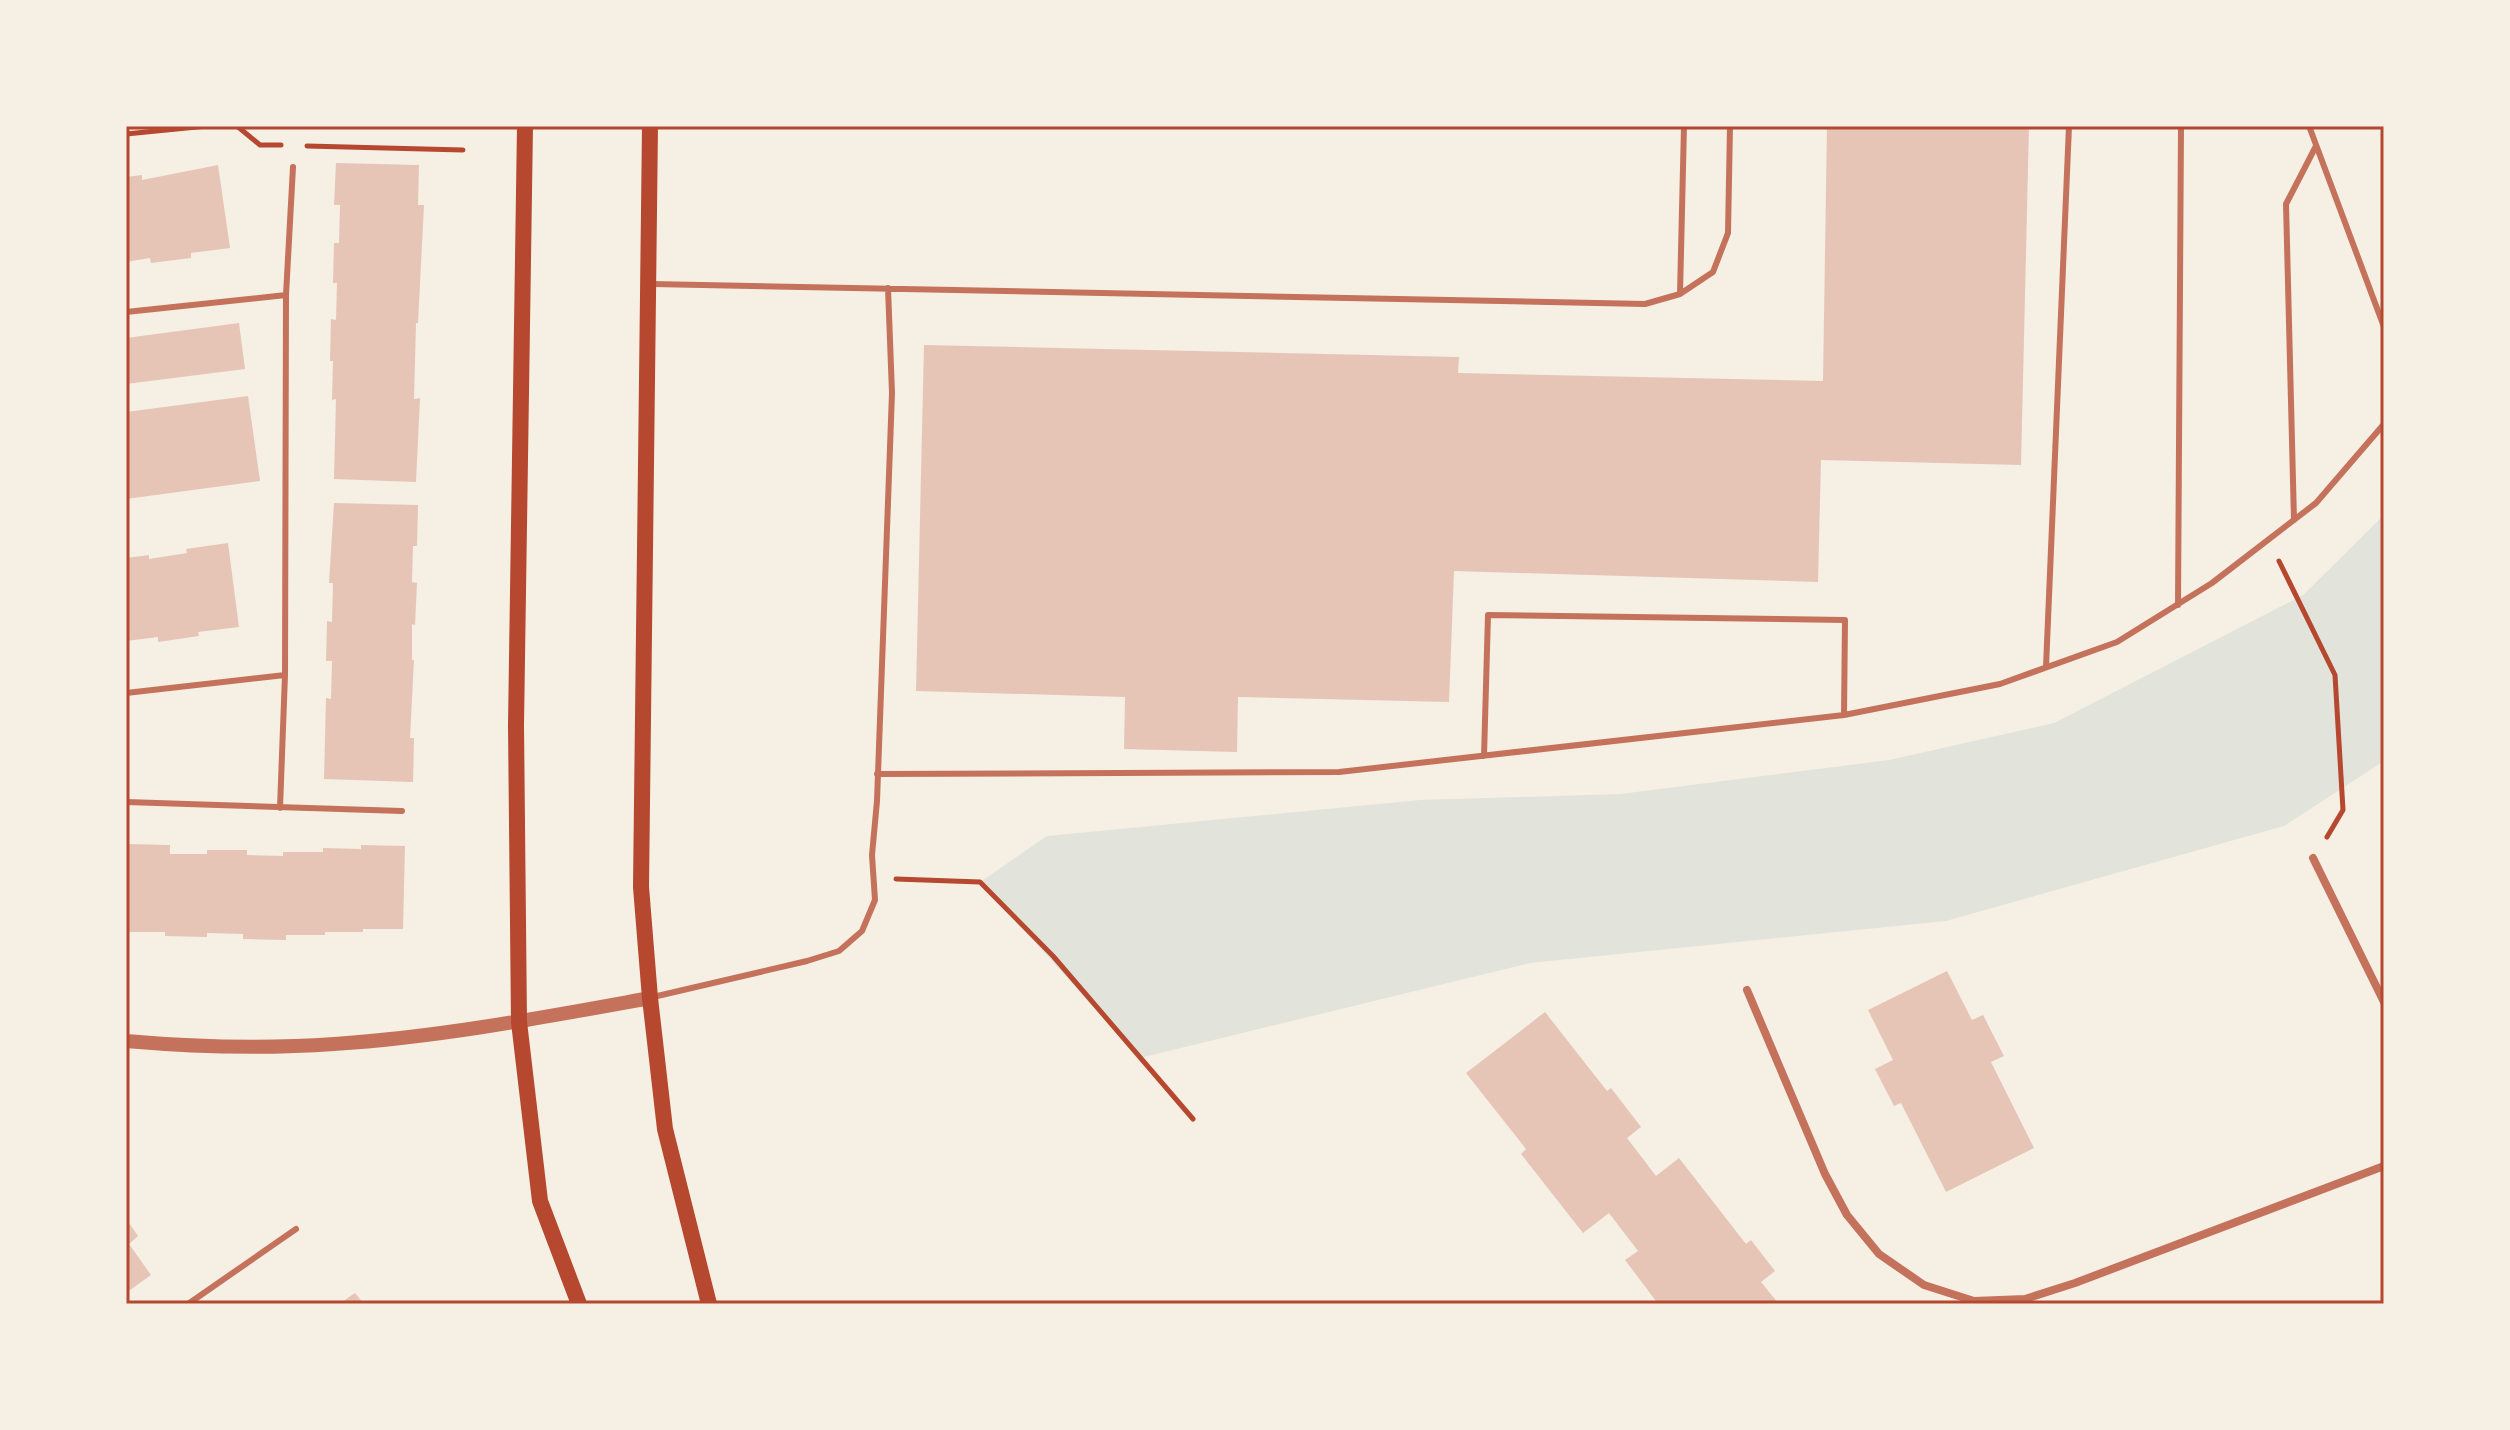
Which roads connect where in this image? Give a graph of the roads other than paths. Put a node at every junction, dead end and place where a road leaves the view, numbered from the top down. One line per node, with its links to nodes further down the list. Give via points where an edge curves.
1 (525, 126): 32 (main road, via 516,710)
2 (650, 126): 10 (main road)
3 (1684, 126): 12 (lane)
4 (1730, 126): 12 (lane, via 1728,233 1713,272)
5 (2069, 126): 19 (lane)
6 (2181, 126): 18 (lane)
7 (2309, 126): 8 (lane)
8 (2316, 146): 15 (lane); 17 (lane, via 2286,204)
9 (293, 167): 13 (lane)
10 (648, 284): 11 (lane); 30 (main road, via 641,887)
11 (888, 288): 12 (lane, via 1645,304); 24 (lane, via 892,393)
12 (1680, 294)
13 (286, 295): 14 (lane); 20 (lane)
14 (126, 312)
15 (2384, 327)
16 (2384, 424): 17 (lane, via 2316,503)
17 (2294, 520): 18 (lane)
18 (2178, 605): 19 (lane, via 2117,642)
19 (2046, 667): 22 (lane, via 2000,684)
20 (285, 675): 21 (lane); 26 (lane)
21 (126, 693)
22 (1844, 715): 23 (lane); 23 (lane, via 1845,620 1488,615)
23 (1484, 756): 24 (lane, via 1339,772)
24 (877, 774): 30 (lane, via 875,900 862,931 839,951)
25 (126, 802): 26 (lane)
26 (280, 808): 27 (lane)
27 (402, 811)
28 (2313, 858): 31 (street)
29 (1747, 990): 34 (street, via 1847,1215 1890,1262 1924,1285 1974,1301 2025,1299 2075,1283)
30 (650, 998): 32 (street); 38 (main road, via 665,1129)
31 (2384, 1002)
32 (519, 1022): 33 (street, via 334,1044); 37 (main road, via 540,1201)
33 (126, 1041)
34 (2384, 1166)
35 (296, 1229): 36 (lane)
36 (188, 1304)
37 (579, 1304)
38 (709, 1304)

